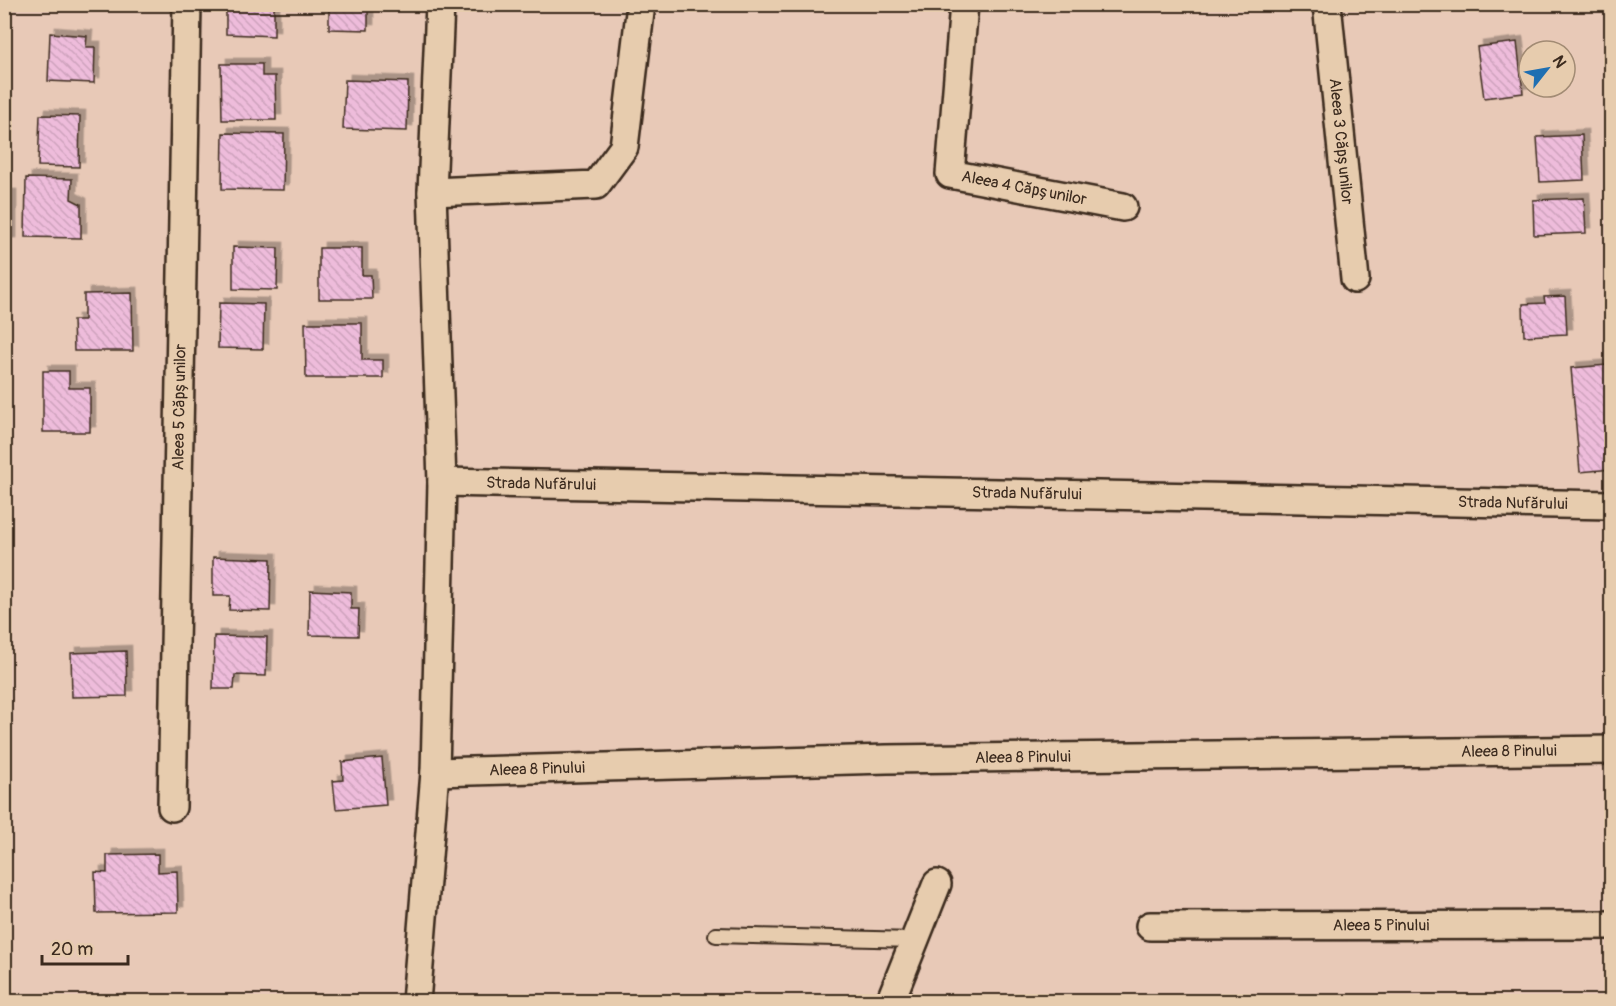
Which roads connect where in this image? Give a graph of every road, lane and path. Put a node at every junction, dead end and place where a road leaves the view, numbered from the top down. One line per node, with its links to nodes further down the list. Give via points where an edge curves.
1 (187, 4): 13 (street, Aleea 5 Căpșunilor)
2 (440, 4): 6 (street)
3 (641, 4): 6 (street, via 624,147 596,185)
4 (964, 4): 7 (street, Aleea 4 Căpșunilor, via 950,174)
5 (1327, 4): 8 (street, Aleea 3 Căpșunilor)
6 (432, 192): 9 (street)
7 (1124, 207)
8 (1355, 279)
9 (442, 482): 10 (street, Strada Nufărului); 12 (street)
10 (1611, 505)
11 (1611, 750): 12 (street, Aleea 8 Pinului, via 887,759)
12 (435, 772): 19 (street)
13 (172, 807)
14 (937, 884): 18 (street)
15 (1611, 925): 16 (street, Aleea 5 Pinului)
16 (1150, 926)
17 (716, 935): 18 (lane)
18 (914, 940): 20 (street)
19 (416, 1002)
20 (890, 1002)

